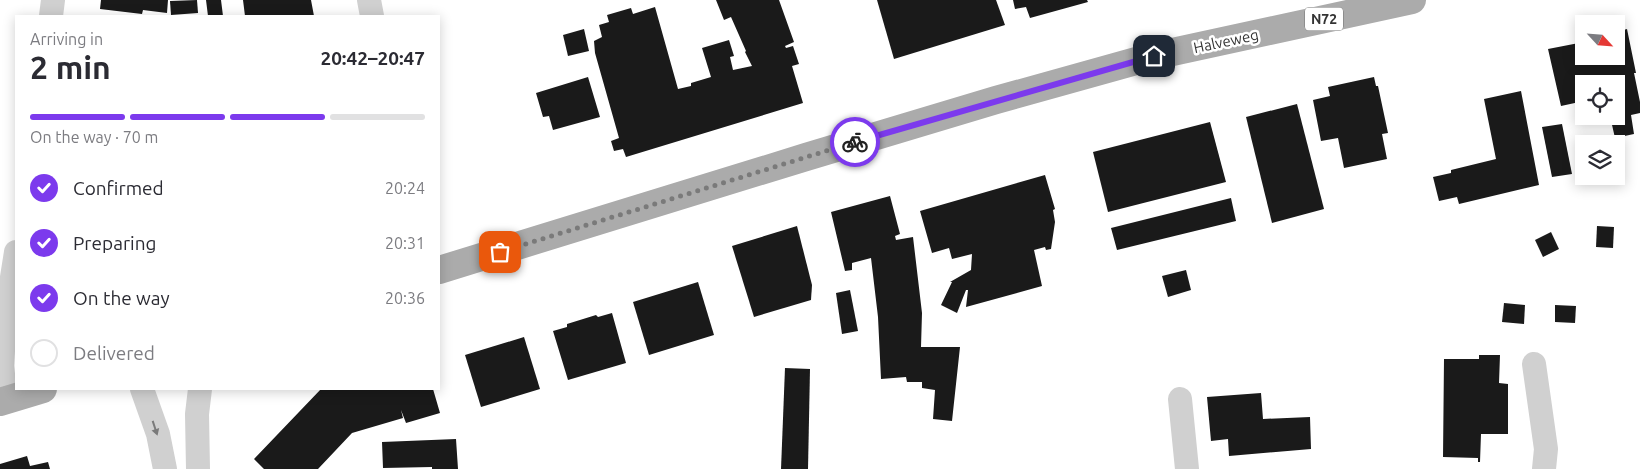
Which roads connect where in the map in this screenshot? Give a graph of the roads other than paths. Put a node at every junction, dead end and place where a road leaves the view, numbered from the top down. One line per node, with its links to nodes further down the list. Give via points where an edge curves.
1 (53, 0): 4 (street)
2 (369, 0): 5 (street)
3 (1412, 0): 7 (main road, Halveweg / N72, via 1136,61 825,151)
4 (51, 15)
5 (372, 15)
6 (15, 258): 13 (street, via 5,322)
7 (440, 270)
8 (1534, 364): 17 (street, via 1546,449)
9 (40, 390): 13 (main road)
10 (142, 390): 14 (street, one-way to 14, via 158,434)
11 (200, 390): 15 (street)
12 (1180, 399): 16 (street)
13 (3, 401)
14 (165, 469)
15 (198, 469)
16 (1187, 469)
17 (1544, 469)

